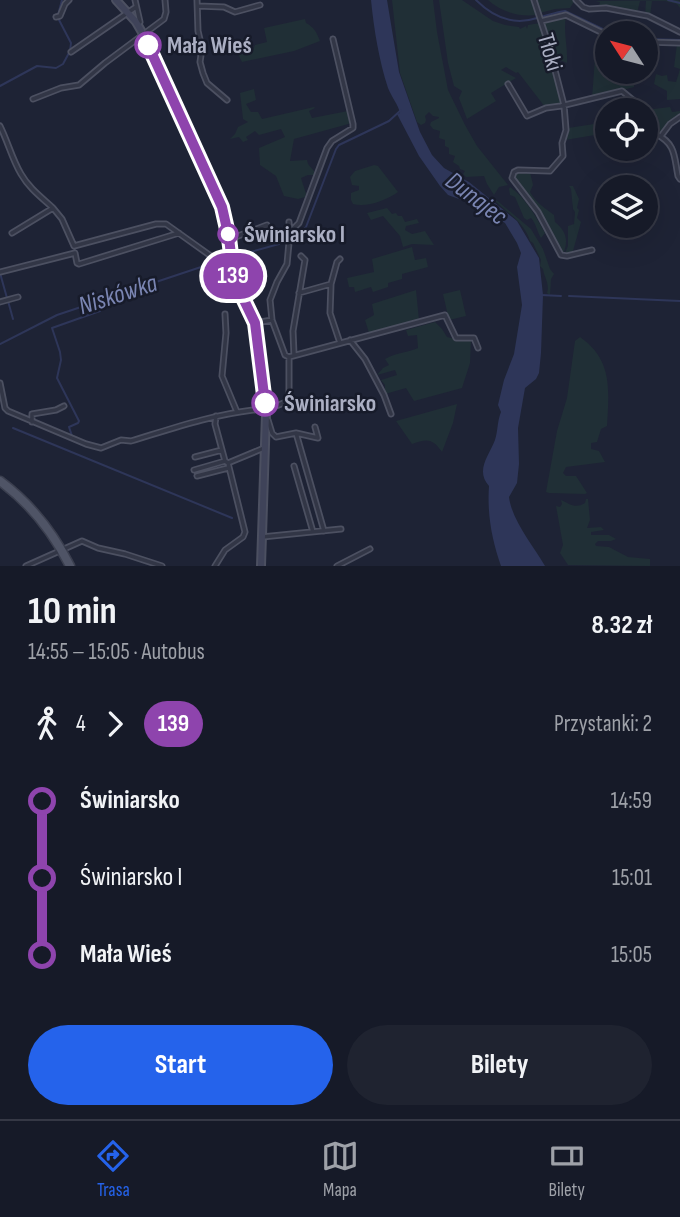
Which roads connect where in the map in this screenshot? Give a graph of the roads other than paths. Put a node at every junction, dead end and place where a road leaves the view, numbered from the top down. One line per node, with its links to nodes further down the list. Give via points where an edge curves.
1 (69, 0): 12 (street)
2 (116, 0): 11 (street)
3 (135, 0): 10 (street)
4 (165, 0): 17 (street, via 165,17)
5 (197, 0): 9 (street)
6 (534, 0): 13 (street, Tłoki)
7 (576, 0): 16 (street, via 589,9 648,16)
8 (260, 5): 9 (street, via 235,12)
9 (198, 6): 25 (street, via 203,73 207,83)
10 (136, 7): 11 (street); 14 (street)
11 (127, 12): 17 (street); 21 (street)
12 (56, 17)
13 (541, 19): 15 (street, via 566,15); 26 (street, Tłoki)
14 (140, 22)
15 (595, 29)
16 (680, 32)
17 (143, 34): 24 (street, via 79,85); 38 (street, via 218,199)
18 (333, 38): 35 (street, via 353,128 327,148 299,223)
19 (658, 42): 20 (street)
20 (680, 43)
21 (71, 52)
22 (508, 84): 26 (street, Tłoki, via 527,116)
23 (630, 98): 26 (street, Tłoki, via 622,91)
24 (33, 99)
25 (227, 100)
26 (564, 105): 40 (street, Tłoki, via 561,159 550,171 521,169 512,178 543,219 559,253 564,257)
27 (680, 117): 30 (street)
28 (0, 126): 32 (street, via 20,173)
29 (658, 135): 30 (street, Tłoki)
30 (661, 136): 31 (street, Tłoki, via 672,146)
31 (680, 178)
32 (53, 208): 36 (street); 39 (street)
33 (289, 222): 35 (street)
34 (267, 225): 38 (street)
35 (290, 232): 51 (street, via 287,264 270,300)
36 (12, 233)
37 (179, 233): 39 (street, via 158,223); 41 (street, via 79,264); 42 (street, via 215,259)
38 (229, 239): 42 (street)
39 (74, 246): 41 (street)
40 (592, 250)
41 (75, 253): 45 (street)
42 (231, 256): 52 (street, via 235,283)
43 (302, 256): 47 (street)
44 (340, 259): 46 (street)
45 (0, 272)
46 (331, 284): 47 (street); 54 (street, via 330,313)
47 (299, 292): 56 (street)
48 (18, 297): 49 (street)
49 (0, 302)
50 (225, 314): 61 (street, via 222,376)
51 (272, 320): 52 (street); 57 (street)
52 (255, 323): 60 (street)
53 (350, 340): 54 (street); 55 (street, via 445,315 456,338 474,338); 62 (street, via 365,359)
54 (340, 343): 56 (street)
55 (478, 348)
56 (294, 355): 57 (street)
57 (289, 357): 60 (street, via 289,399)
58 (0, 383): 65 (street, via 7,411)
59 (64, 406): 65 (street, via 32,414)
60 (265, 409): 61 (street); 64 (street)
61 (237, 412): 63 (street)
62 (391, 414)
63 (216, 416): 65 (street, via 101,447); 69 (street)
64 (266, 419): 67 (street, via 276,437); 68 (street)
65 (32, 422)
66 (315, 427): 67 (street, via 318,438)
67 (296, 433): 77 (street)
68 (265, 447): 71 (street); 79 (street)
69 (222, 450): 70 (street); 71 (street)
70 (195, 457)
71 (227, 464): 73 (street); 74 (street); 85 (street, via 246,532)
72 (294, 466): 78 (street)
73 (194, 470)
74 (197, 476)
75 (0, 481): 81 (main road, via 29,506)
76 (341, 529): 77 (street)
77 (324, 531): 78 (street)
78 (313, 532): 79 (street)
79 (262, 537): 86 (street)
80 (370, 549): 87 (street)
81 (62, 550): 82 (street); 83 (main road); 84 (street, via 82,541)
82 (26, 566)
83 (70, 566)
84 (162, 566)
85 (215, 566)
86 (261, 566)
87 (337, 566)

